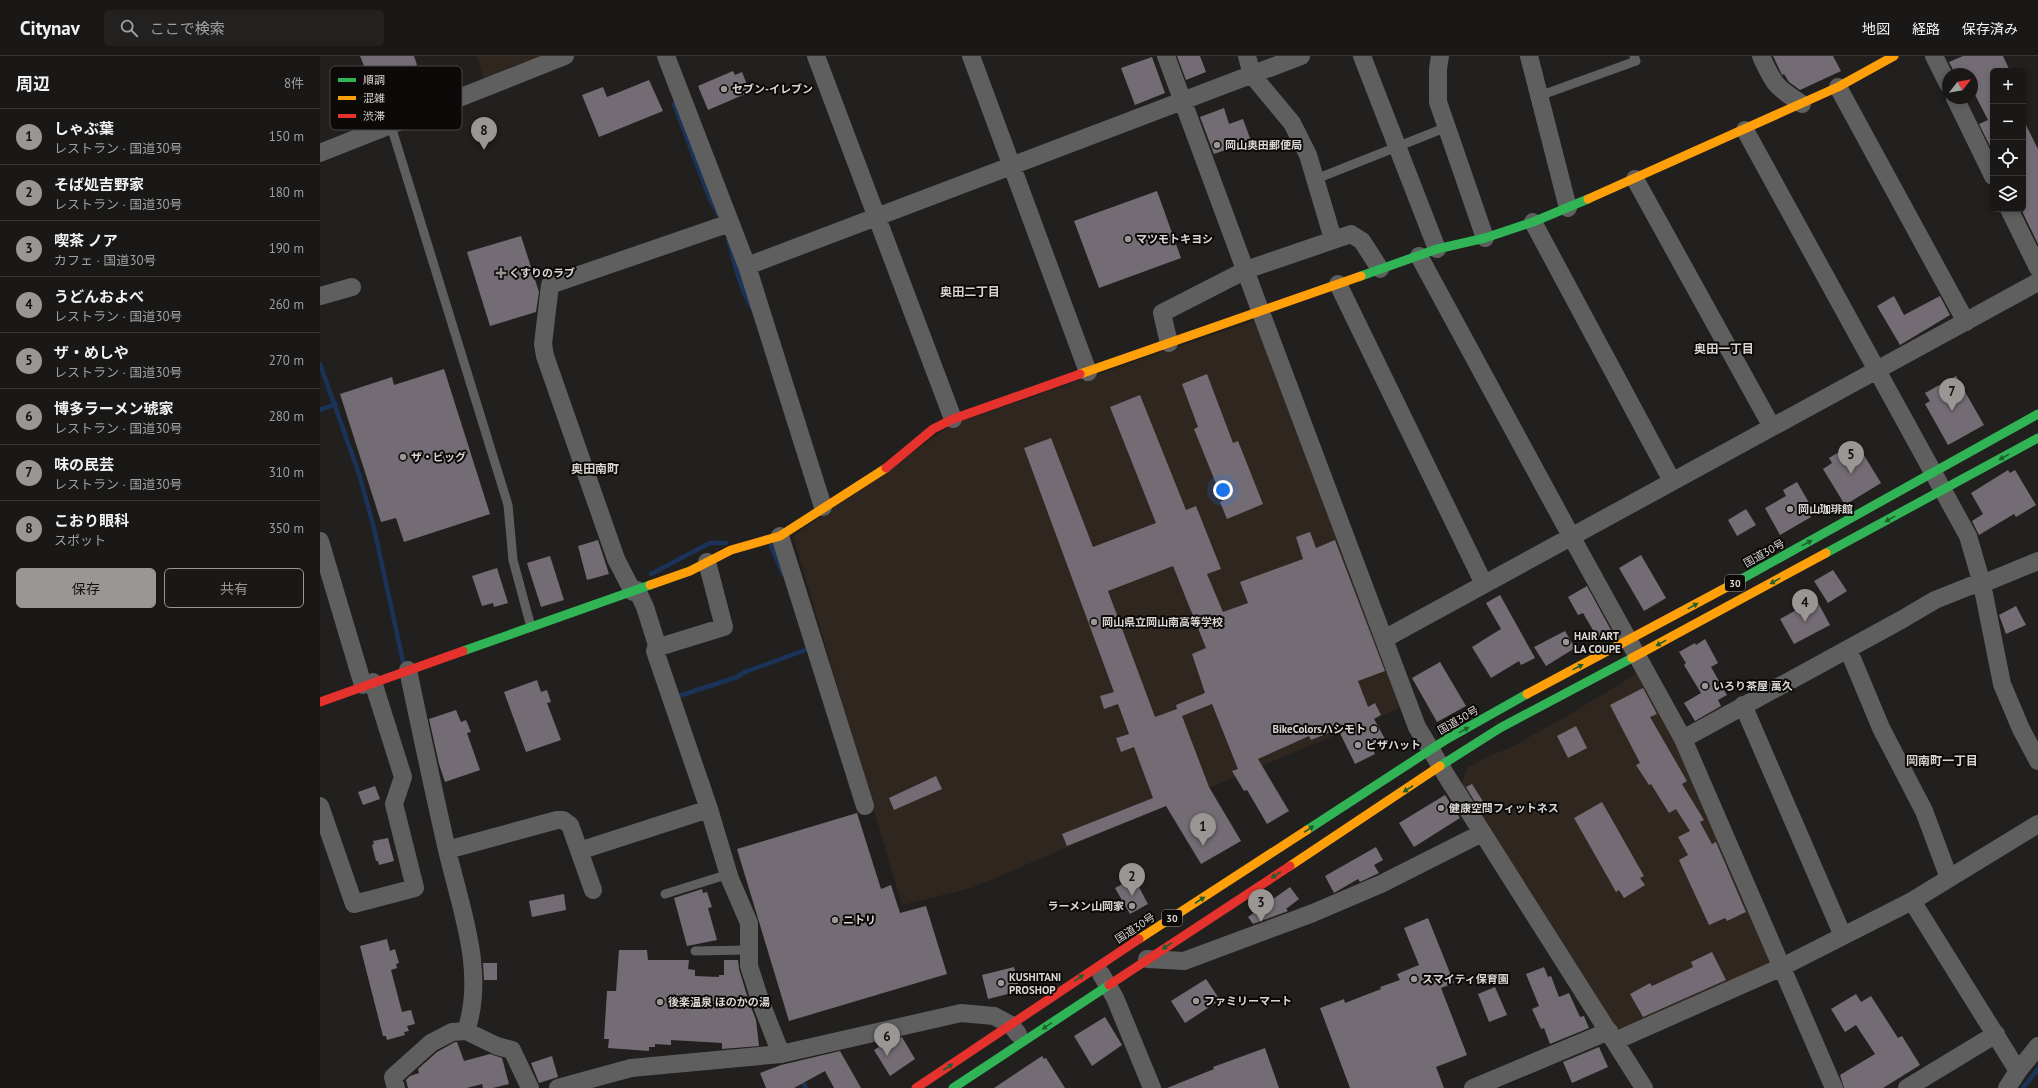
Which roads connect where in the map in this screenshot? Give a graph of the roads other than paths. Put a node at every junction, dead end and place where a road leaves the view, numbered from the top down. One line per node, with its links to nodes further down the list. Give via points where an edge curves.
1 (565, 56): 19 (street)
2 (666, 56): 37 (street)
3 (816, 56): 35 (street)
4 (971, 56): 29 (street)
5 (1166, 56): 20 (street)
6 (1247, 56): 16 (street)
7 (1301, 56): 16 (street)
8 (1362, 56): 27 (street)
9 (1440, 56): 23 (street, via 1438,102)
10 (1529, 56): 18 (street)
11 (1634, 56): 18 (lane, via 1636,61)
12 (1761, 56): 21 (street, via 1772,80)
13 (1894, 56): 17 (main road)
14 (1934, 56): 15 (street)
15 (1942, 72)
16 (1252, 75): 20 (street); 31 (street, via 1292,123 1308,155)
17 (1838, 87): 21 (main road); 51 (street)
18 (1539, 96): 33 (street)
19 (462, 97)
20 (1184, 101): 29 (street); 45 (street)
21 (1802, 104): 26 (main road)
22 (1958, 104): 30 (street)
23 (1447, 127): 27 (lane); 38 (street)
24 (380, 130): 28 (street)
25 (392, 130): 71 (lane, via 508,505 513,560)
26 (1745, 130): 32 (main road); 53 (street)
27 (1397, 145): 31 (lane); 40 (street)
28 (320, 153)
29 (1012, 165): 35 (street); 54 (street)
30 (1990, 170)
31 (1316, 179): 39 (street)
32 (1635, 179): 33 (main road); 57 (street)
33 (1568, 208): 36 (main road)
34 (2010, 212): 43 (street)
35 (877, 216): 42 (street); 56 (street)
36 (1533, 222): 38 (main road); 60 (street)
37 (725, 224): 42 (street); 70 (street, via 550,285 543,344 545,356 616,559)
38 (1484, 238): 40 (main road)
39 (1333, 239): 44 (street, via 1351,234 1362,241); 45 (street)
40 (1437, 249): 41 (main road)
41 (1419, 256): 44 (main road); 64 (street)
42 (747, 266): 62 (street)
43 (2038, 268)
44 (1380, 269): 47 (main road)
45 (1246, 270): 50 (street); 52 (street, via 1162,313)
46 (2038, 282): 51 (street)
47 (1338, 284): 50 (main road); 68 (street)
48 (352, 287): 49 (street)
49 (320, 296)
50 (1260, 310): 52 (main road); 72 (street)
51 (1966, 322): 53 (street)
52 (1169, 342): 54 (main road)
53 (1876, 370): 57 (street); 59 (street)
54 (1088, 372): 56 (main road)
55 (2038, 414): 59 (main road, 国道30号 / 30)
56 (953, 419): 62 (main road, via 933,429 885,469)
57 (1772, 427): 60 (street)
58 (2038, 438): 61 (main road, 30, one-way to 61)
59 (1933, 474): 61 (street); 73 (main road, 国道30号 / 30, one-way to 59)
60 (1672, 481): 64 (street)
61 (1942, 490): 69 (street, via 1968,536); 76 (main road, 30, one-way to 76)
62 (823, 507): 63 (main road)
63 (780, 536): 67 (main road, via 732,550); 86 (street)
64 (1571, 536): 68 (street); 73 (street)
65 (320, 541): 78 (street)
66 (2038, 561): 69 (street)
67 (707, 562): 70 (main road); 74 (street, via 724,627)
68 (1484, 584): 72 (street)
69 (1982, 584): 75 (street, via 1934,600); 83 (street, via 2002,684)
70 (635, 591): 71 (main road); 74 (street, via 645,607)
71 (531, 627): 77 (main road)
72 (1384, 639): 82 (street, via 1417,727)
73 (1629, 641): 76 (street); 82 (main road, 国道30号 / 30, one-way to 73, via 1543,685)
74 (656, 648): 87 (street, via 673,707)
75 (1848, 649): 80 (street); 93 (street, via 1881,728 1924,811)
76 (1637, 656): 81 (street); 84 (main road, 30, via 1500,728)
77 (408, 670): 78 (main road); 90 (street)
78 (368, 684): 79 (main road); 85 (street, via 403,777 394,804 415,888 354,904)
79 (320, 702)
80 (1743, 705): 81 (street); 97 (street)
81 (1683, 739): 102 (street)
82 (1431, 750): 84 (street); 101 (main road, 国道30号 / 30, one-way to 82)
83 (2038, 761)
84 (1440, 766): 89 (street); 100 (main road, 30, one-way to 100)
85 (320, 806)
86 (865, 806)
87 (709, 809): 91 (street); 92 (street)
88 (2038, 824): 93 (street)
89 (1482, 833): 100 (street, via 1381,884 1313,913 1184,961); 107 (street)
90 (447, 850): 91 (street, via 563,820 570,825); 105 (street, via 459,894 472,967 474,995)
91 (579, 851): 94 (street)
92 (729, 874): 95 (lane); 98 (street, via 749,923)
93 (1950, 878): 96 (street)
94 (593, 890)
95 (665, 894)
96 (1912, 901): 97 (street); 106 (street)
97 (1843, 936): 102 (street)
98 (749, 950): 99 (lane); 110 (street, via 749,966 754,983)
99 (695, 951)
100 (1147, 959): 103 (main road, 30)
101 (1096, 967): 103 (street); 104 (main road, 国道30号 / 30, one-way to 101)
102 (1782, 967): 107 (street); 120 (street)
103 (1108, 985): 108 (main road, 30, one-way to 108); 117 (street)
104 (1011, 1024): 108 (street); 110 (street, via 994,1016 961,1013); 115 (main road, 国道30号 / 30, one-way to 104)
105 (466, 1031): 112 (street, via 452,1032 431,1043 393,1077); 113 (street, via 497,1046 512,1050)
106 (1996, 1034): 111 (street); 121 (street)
107 (1612, 1036): 118 (street); 119 (street)
108 (1022, 1042): 116 (main road, 30)
109 (2038, 1046): 111 (street)
110 (786, 1053): 114 (street, via 631,1068)
111 (2018, 1071): 122 (street)
112 (396, 1088)
113 (530, 1088)
114 (558, 1088)
115 (916, 1088)
116 (953, 1088)
117 (1152, 1088)
118 (1473, 1088)
119 (1644, 1088)
120 (1834, 1088)
121 (1907, 1088)
122 (2008, 1088)

